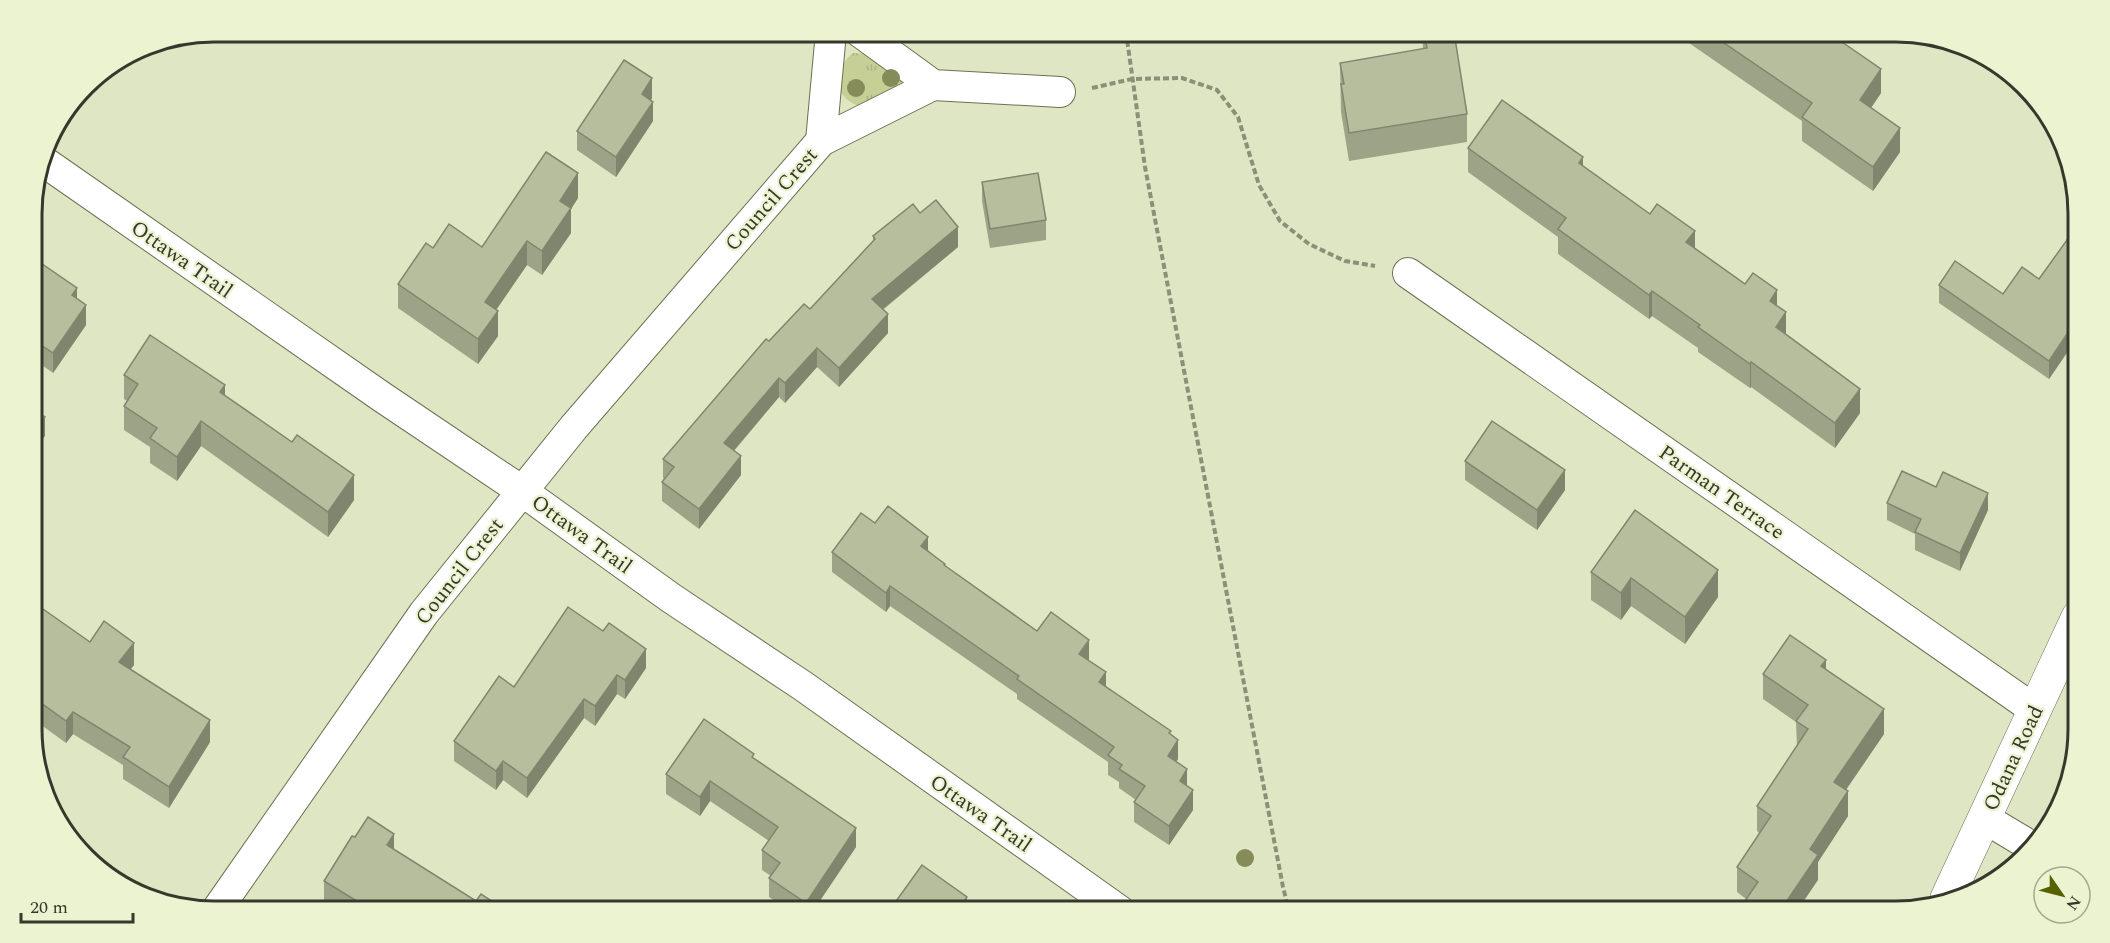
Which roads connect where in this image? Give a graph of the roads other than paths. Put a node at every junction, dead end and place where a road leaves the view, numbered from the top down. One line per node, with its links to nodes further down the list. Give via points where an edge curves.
1 (830, 42): 5 (street, Council Crest)
2 (874, 42): 3 (street)
3 (933, 85): 4 (street, Council Crest); 5 (street, Council Crest)
4 (1060, 92)
5 (821, 141): 8 (street, Council Crest)
6 (49, 165): 8 (street, Ottawa Trail)
7 (1408, 273): 10 (street, Parman Terrace)
8 (522, 491): 14 (street, Council Crest, via 424,614); 15 (street, Ottawa Trail)
9 (2068, 639): 10 (street, Odana Road)
10 (2035, 710): 11 (street, Odana Road)
11 (1984, 818): 12 (street); 13 (street, Odana Road)
12 (2025, 842)
13 (1950, 892)
14 (224, 901)
15 (1106, 901)

